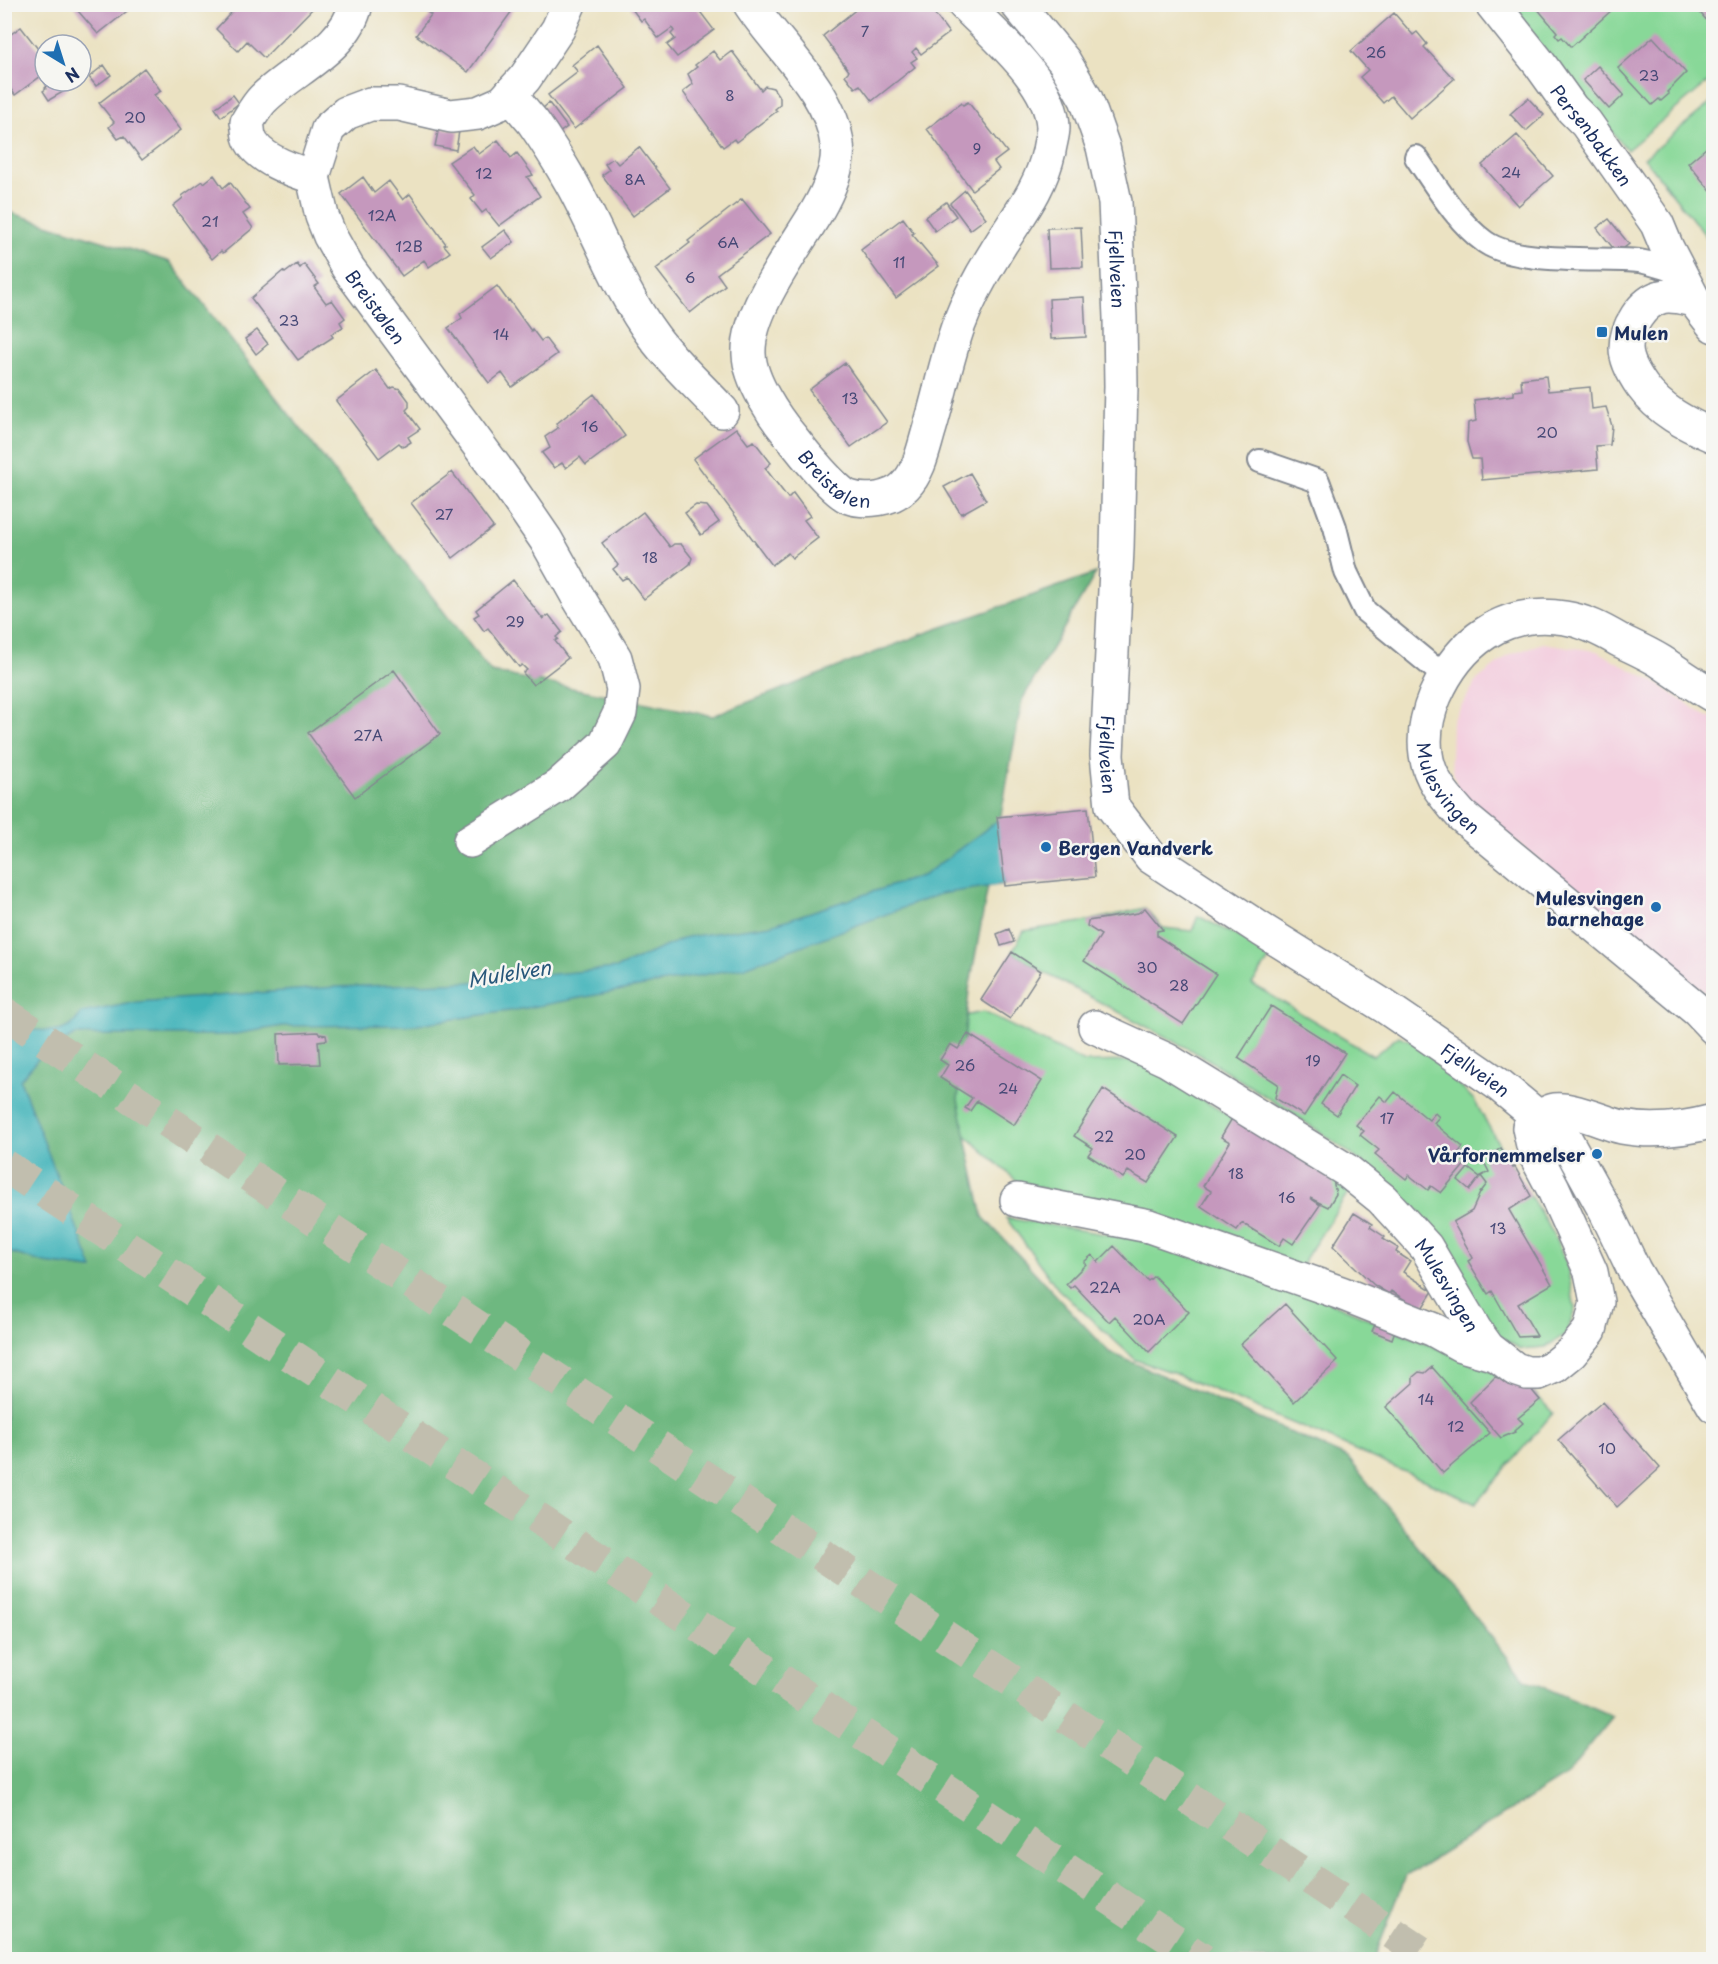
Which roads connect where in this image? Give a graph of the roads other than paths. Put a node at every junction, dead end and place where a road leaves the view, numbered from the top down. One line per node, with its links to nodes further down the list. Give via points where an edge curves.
1 (356, 4): 9 (street, via 335,40 263,100 247,122 249,138 270,160)
2 (569, 4): 7 (street, via 558,29)
3 (750, 4): 4 (street, Breistølen, via 820,97 838,145 825,196 754,323 749,354 756,381 781,425 813,465 848,497 884,499 904,488 915,471 959,323 994,255 1033,196 1046,163 1053,129 1050,110 1038,86)
4 (964, 4)
5 (1017, 4): 20 (street, Fjellveien, via 1064,61 1086,99 1103,147 1115,202 1121,396 1107,755 1112,806 1151,856 1384,1006 1498,1084)
6 (1492, 4): 10 (street, Persenbakken, via 1586,123 1657,224)
7 (511, 93): 9 (street, via 503,102 478,113 451,116 399,104 369,104 346,113 328,129); 12 (street, via 572,185 614,271 653,336)
8 (1416, 157): 10 (lane, via 1459,215 1488,244 1535,256 1640,261)
9 (313, 177): 17 (street, Breistølen, via 322,216 348,268 546,540 615,658 623,688 620,713 605,744 558,786)
10 (1686, 286): 11 (street, Persenbakken); 13 (street, via 1673,297 1661,297 1646,305 1630,330 1626,348 1642,386 1661,407)
11 (1713, 326)
12 (722, 411)
13 (1713, 435)
14 (1260, 461): 15 (lane, via 1318,481 1346,572 1365,611)
15 (1444, 676): 16 (street, Mulesvingen, via 1474,642 1497,627 1526,618 1566,618 1594,626); 19 (street, Mulesvingen, via 1428,713 1424,736 1430,770 1438,788 1462,816 1697,1010)
16 (1713, 696)
17 (470, 841)
18 (1095, 1027): 23 (street, Mulesvingen, via 1167,1060 1245,1106 1346,1170 1382,1199 1426,1247 1475,1330)
19 (1713, 1028)
20 (1540, 1118): 21 (street, via 1555,1110 1654,1131); 23 (street, Mulesvingen, via 1529,1128 1535,1154 1591,1272 1597,1302 1590,1330 1555,1366 1527,1373); 24 (street, Fjellveien, via 1566,1140 1634,1270)
21 (1713, 1121)
22 (1017, 1200): 23 (street, Mulesvingen, via 1149,1226 1341,1293 1461,1345)
23 (1496, 1354)
24 (1713, 1406)

